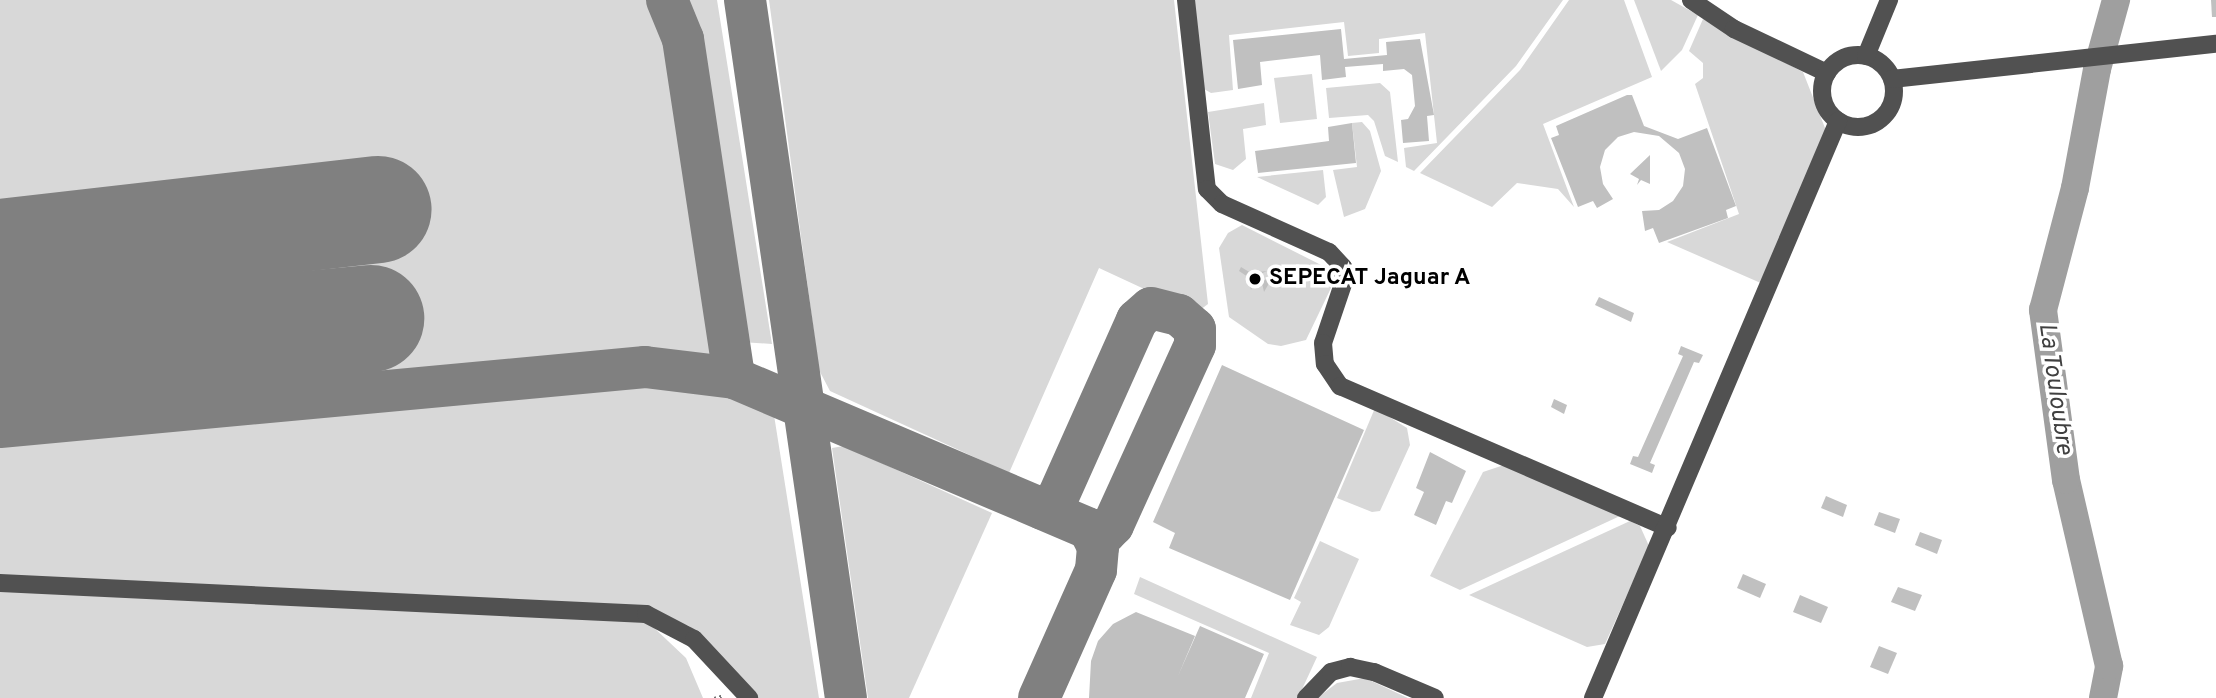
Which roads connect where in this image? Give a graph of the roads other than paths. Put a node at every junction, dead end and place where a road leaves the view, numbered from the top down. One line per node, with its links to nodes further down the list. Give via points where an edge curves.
1 (1186, 0): 9 (street, via 1207,189 1222,204 1329,252 1343,267 1344,281 1323,343 1325,364 1339,386)
2 (1691, 0): 6 (street, via 1734,29)
3 (1889, 0): 5 (street)
4 (2216, 44): 7 (street)
5 (1866, 56): 6 (street, via 1843,58); 7 (street, via 1886,68)
6 (1827, 74): 8 (street, via 1822,94)
7 (1892, 79): 8 (street, via 1893,101 1881,119 1860,127)
8 (1838, 121): 9 (street)
9 (1668, 528): 14 (street)
10 (0, 583): 11 (street, via 646,614 694,639)
11 (749, 698)
12 (1307, 698): 13 (street, via 1331,672 1350,667 1374,672)
13 (1434, 698)
14 (1593, 698)

